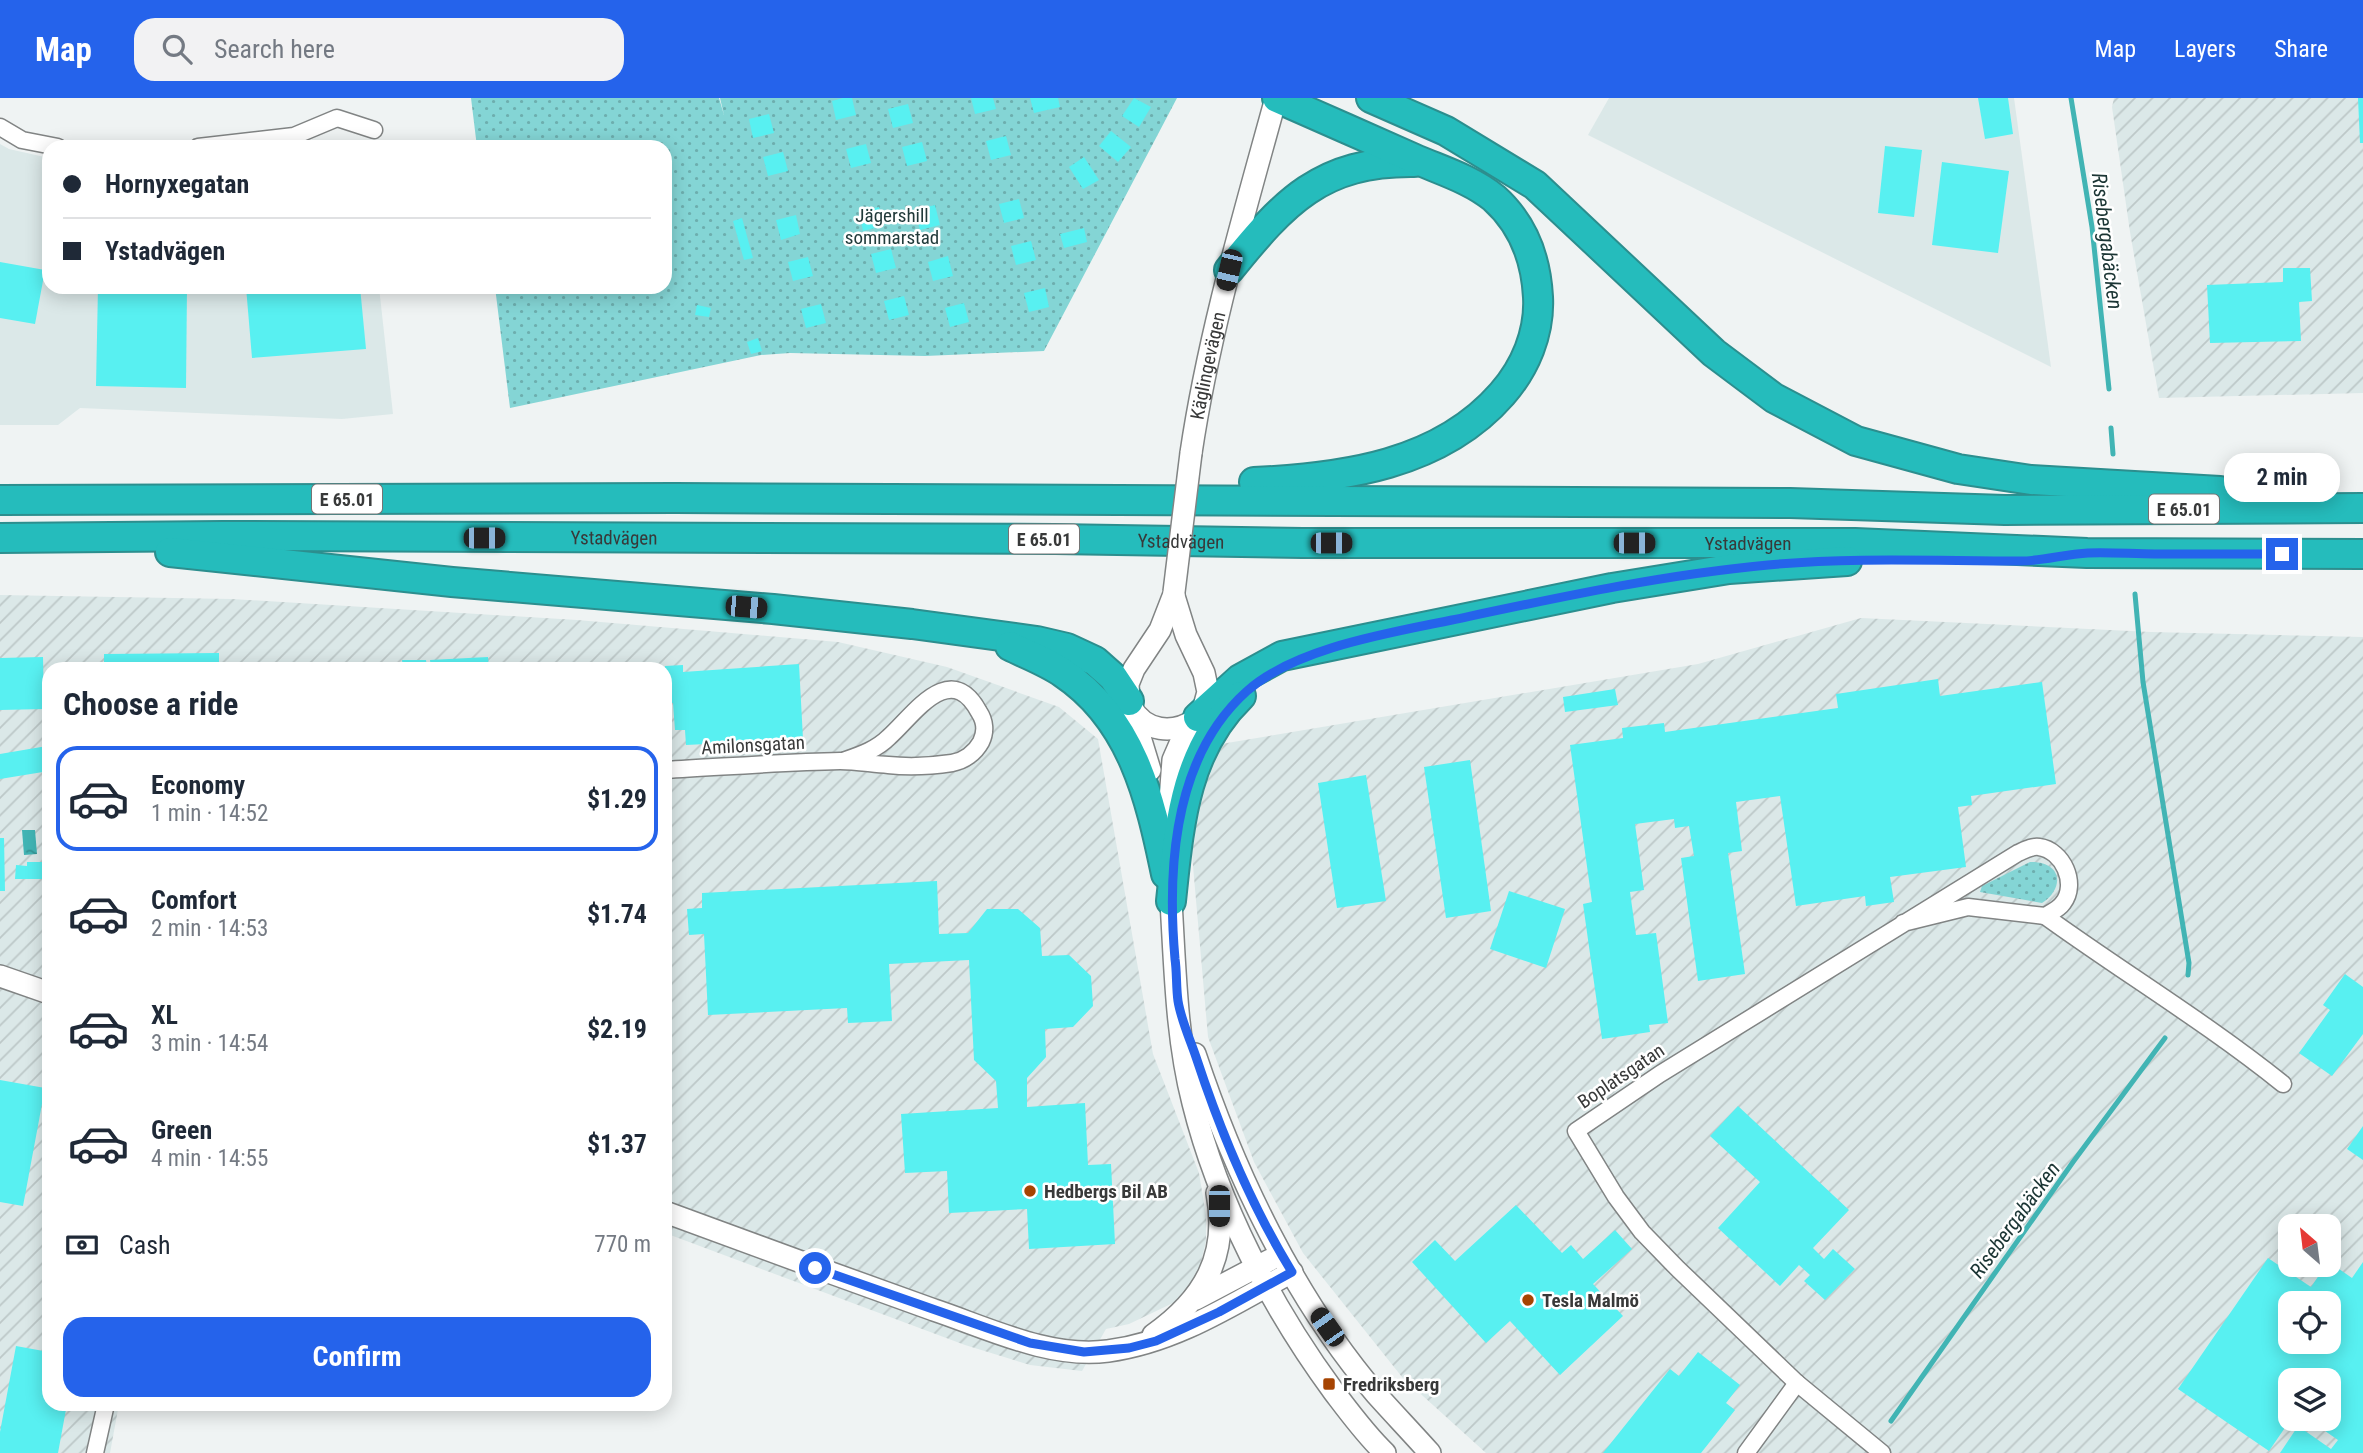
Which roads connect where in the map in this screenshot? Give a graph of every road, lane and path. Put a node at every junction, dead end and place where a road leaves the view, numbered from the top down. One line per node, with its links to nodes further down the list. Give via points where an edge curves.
1 (1276, 98): 7 (highway); 8 (main road, Käglingevägen)
2 (1371, 98): 9 (highway, via 1446,131 1535,185 1714,353 1774,398 1856,441 1958,469 2031,480 2204,491)
3 (0, 127): 6 (street, via 22,140)
4 (374, 130): 5 (street, via 337,118 294,136)
5 (259, 140)
6 (42, 144)
7 (1424, 163): 8 (highway, via 1365,166 1311,186 1268,221); 10 (highway, via 1494,199 1511,217 1534,260 1539,302 1530,348 1520,372 1474,423 1407,458 1360,471 1296,480 1077,487)
8 (1229, 270): 16 (main road, Käglingevägen, bridge, via 1201,386)
9 (2363, 492)
10 (1025, 499): 11 (highway, Ystadvägen / E 65.01); 12 (highway, Ystadvägen / E 65.01, via 1762,503 2005,510)
11 (0, 500)
12 (2363, 508)
13 (0, 538): 14 (highway, Ystadvägen / E 65.01, via 1855,543); 17 (highway, via 773,609)
14 (2087, 553): 15 (highway, Ystadvägen / E 65.01); 18 (highway, via 2028,561 1829,561 1729,569 1562,597)
15 (2363, 554)
16 (1174, 594): 19 (main road, Käglingevägen, via 1160,630 1130,677); 20 (main road, Käglingevägen, via 1207,683 1206,701)
17 (989, 636): 19 (highway, via 1077,652 1101,665); 24 (highway, via 1061,672 1096,700 1118,728 1139,768)
18 (1356, 642): 20 (highway, via 1265,663); 24 (highway, via 1275,671 1249,689 1215,728 1189,780)
19 (1129, 703): 20 (main road, via 1139,719 1153,727 1178,728); 23 (main road, Käglingevägen)
20 (1197, 718): 23 (main road, Käglingevägen, via 1173,760)
21 (843, 761): 21 (street, Amilonsgatan, via 892,766 953,763 968,757 979,745 984,722 968,698 952,690 942,691 925,700 889,738); 22 (street, Amilonsgatan)
22 (672, 770)
23 (1167, 831): 24 (main road, Käglingevägen)
24 (1171, 901): 29 (main road, Käglingevägen)
25 (2045, 916): 26 (street, Boplatsgatan, via 1968,907); 26 (street, Boplatsgatan, via 2063,904 2070,884 2056,855 2039,847 2018,853); 30 (street)
26 (1903, 923): 37 (street, Boplatsgatan, via 1576,1131 1642,1232)
27 (0, 976): 28 (main road)
28 (42, 991)
29 (1178, 1002): 31 (main road, Käglingevägen, via 1192,1102); 33 (main road, Käglingevägen, via 1208,1094)
30 (2283, 1084)
31 (1210, 1160): 34 (main road, Käglingevägen); 35 (main road, via 1219,1206 1215,1264)
32 (672, 1215): 36 (main road, via 1030,1343 1084,1352)
33 (1287, 1263): 34 (main road); 41 (main road, Käglingevägen, via 1375,1393)
34 (1263, 1276): 35 (main road); 36 (main road, via 1184,1330); 40 (main road, Käglingevägen, via 1313,1364)
35 (1188, 1303): 36 (main road, via 1172,1321)
36 (1129, 1348)
37 (1797, 1383): 42 (street); 43 (street, Boplatsgatan)
38 (104, 1411): 39 (street)
39 (95, 1453)
40 (1385, 1453)
41 (1430, 1453)
42 (1746, 1453)
43 (1882, 1453)

